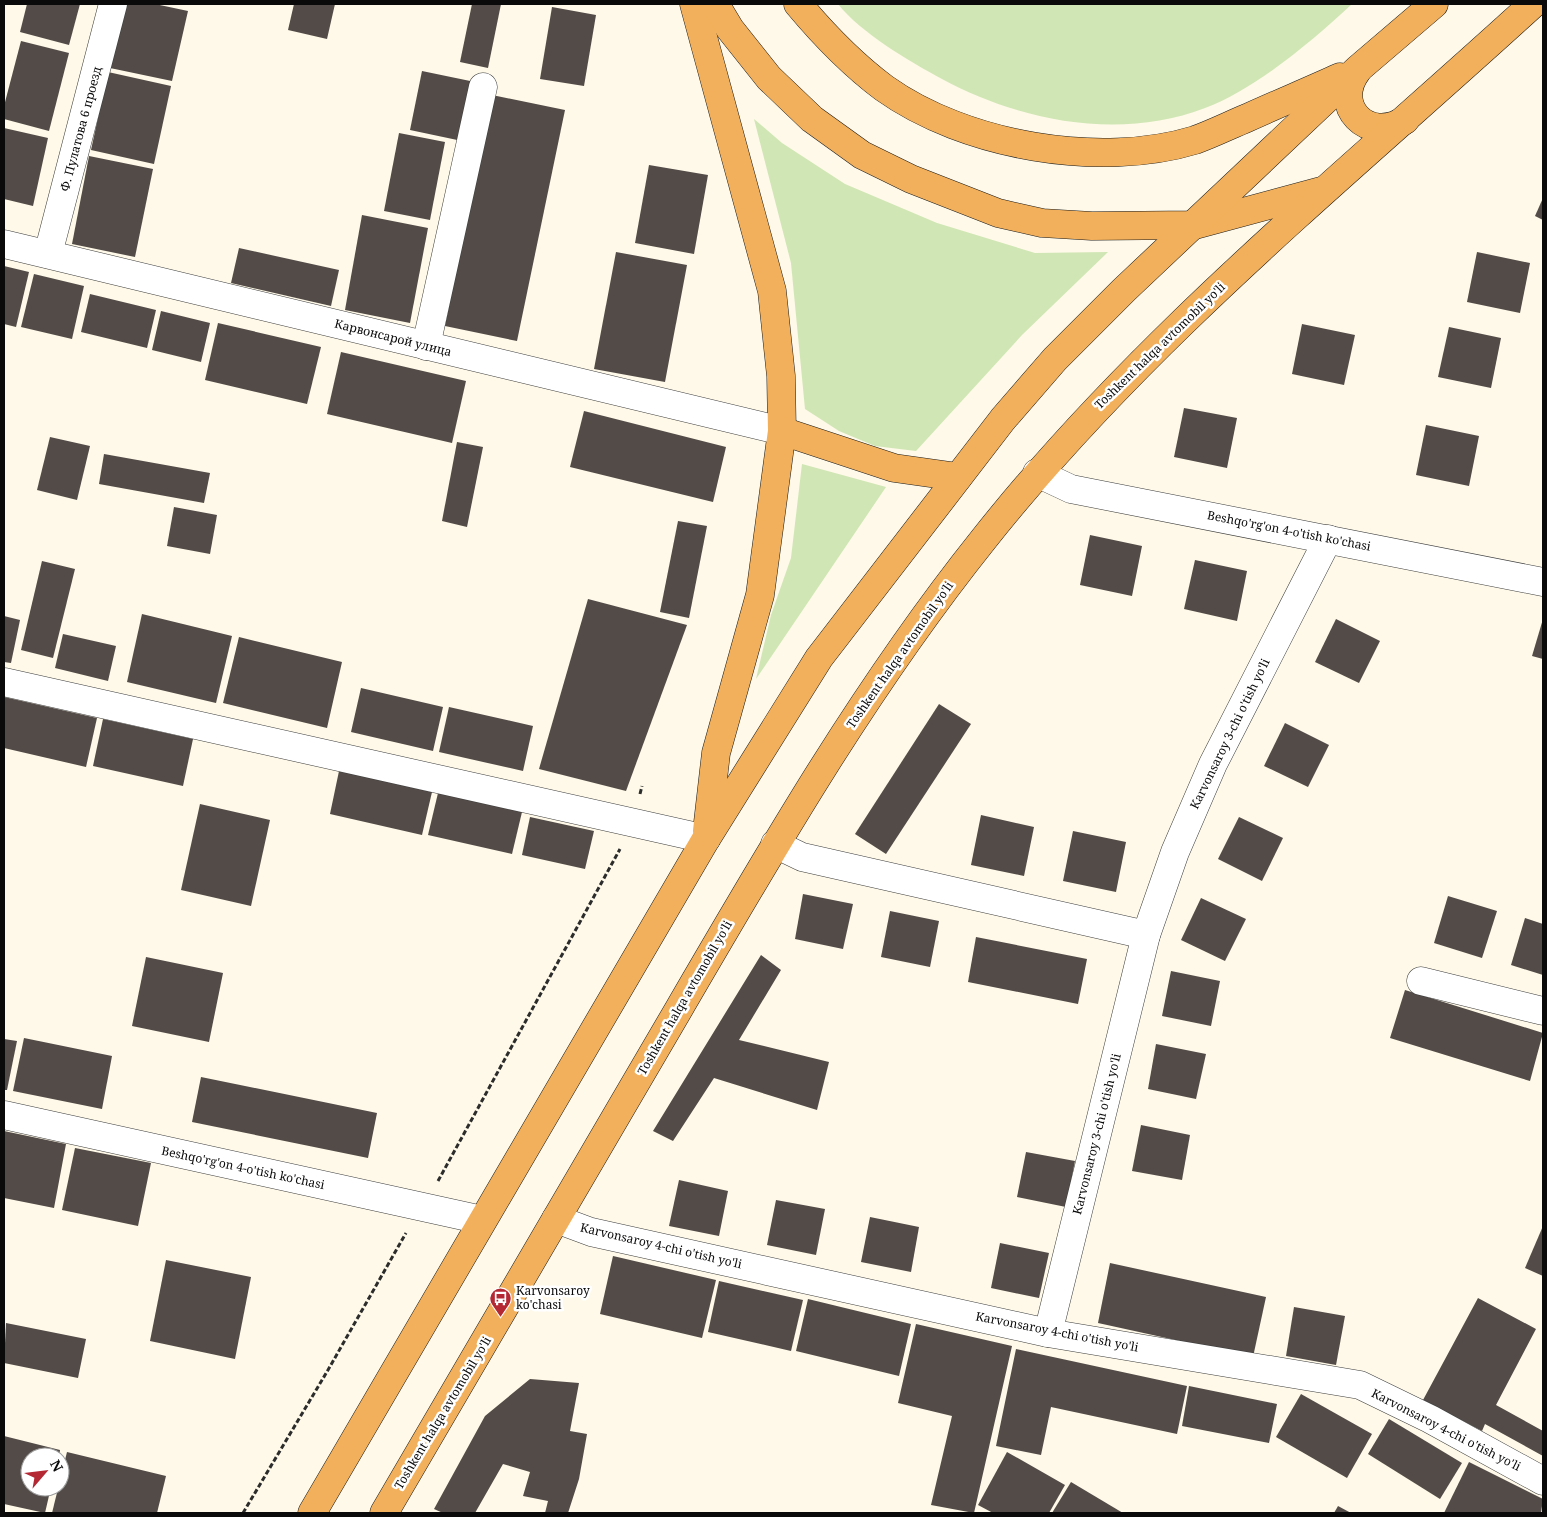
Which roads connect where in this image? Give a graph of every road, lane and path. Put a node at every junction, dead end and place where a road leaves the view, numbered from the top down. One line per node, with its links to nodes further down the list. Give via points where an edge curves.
1 (113, 4): 15 (street, Ф. Пулатова 6 проезд)
2 (694, 4): 17 (highway, via 772,290 781,376)
3 (715, 4): 13 (highway, via 730,29 769,78 812,119 862,155 911,179 998,213 1042,222 1092,226)
4 (798, 4): 9 (highway, via 819,29 885,88 930,114 979,135 1064,150 1108,154 1195,140)
5 (1434, 4): 9 (highway)
6 (1533, 4): 8 (highway, Toshkent halqa avtomobil yo'li)
7 (1543, 4): 8 (highway)
8 (1504, 30): 11 (highway, Toshkent halqa avtomobil yo'li)
9 (1358, 70): 11 (highway, via 1348,91 1349,103 1358,118 1373,128 1385,129); 13 (highway)
10 (483, 87): 16 (street)
11 (1407, 119): 12 (highway, Toshkent halqa avtomobil yo'li)
12 (1324, 190): 13 (highway); 18 (highway, Toshkent halqa avtomobil yo'li, via 1106,396)
13 (1194, 225): 19 (highway, via 1055,359)
14 (4, 244): 15 (street, Карвонсарой улица)
15 (48, 254): 16 (street, Карвонсарой улица)
16 (426, 346): 17 (street, Карвонсарой улица)
17 (782, 431): 19 (highway, via 894,468); 25 (highway, via 760,595 716,752)
18 (1037, 474): 20 (street, Beshqo'rg'on 4-o'tish ko'chasi, via 1071,489); 26 (highway, Toshkent halqa avtomobil yo'li, via 981,542 873,689)
19 (958, 477): 25 (highway, via 819,658)
20 (1328, 539): 21 (street, Beshqo'rg'on 4-o'tish ko'chasi); 27 (street, Karvonsaroy 3-chi o'tish yo'li, via 1213,764 1175,852)
21 (1543, 582)
22 (4, 682): 24 (street)
23 (642, 786): 24 (path)
24 (635, 823): 25 (street); 31 (path, via 443,1174)
25 (706, 839): 33 (highway)
26 (775, 844): 27 (street, via 802,857); 32 (highway, Toshkent halqa avtomobil yo'li)
27 (1146, 935): 34 (street, Karvonsaroy 3-chi o'tish yo'li)
28 (1421, 981): 29 (street)
29 (1543, 1011)
30 (4, 1115): 31 (street, Beshqo'rg'on 4-o'tish ko'chasi)
31 (421, 1206): 33 (street, Beshqo'rg'on 4-o'tish ko'chasi); 36 (path)
32 (556, 1219): 34 (street, Karvonsaroy 4-chi o'tish yo'li, via 601,1234); 38 (highway, Toshkent halqa avtomobil yo'li)
33 (482, 1220): 37 (highway)
34 (1048, 1333): 35 (street, Karvonsaroy 4-chi o'tish yo'li, via 1360,1385)
35 (1543, 1481)
36 (243, 1513)
37 (312, 1513)
38 (384, 1513)

